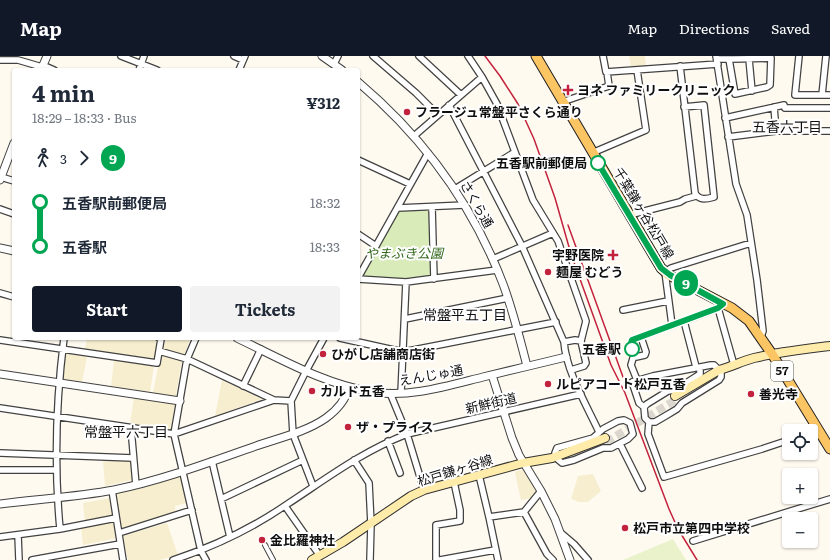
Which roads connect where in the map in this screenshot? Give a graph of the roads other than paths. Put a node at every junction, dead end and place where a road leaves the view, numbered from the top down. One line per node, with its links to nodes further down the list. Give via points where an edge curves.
1 (47, 56): 22 (street)
2 (121, 56): 19 (street)
3 (144, 56): 19 (street)
4 (234, 56): 14 (street)
5 (322, 56): 26 (street)
6 (338, 56): 26 (street)
7 (373, 56): 40 (street)
8 (419, 56): 32 (street)
9 (468, 56): 29 (street)
10 (536, 56): 35 (main road, 千葉鎌ヶ谷松戸線 / 57)
11 (603, 56): 28 (street)
12 (799, 56): 33 (street, via 795,95)
13 (826, 56): 33 (street)
14 (244, 58): 25 (street)
15 (729, 59): 16 (street); 18 (street); 31 (street, via 735,94)
16 (748, 59): 31 (street); 31 (street, via 771,58 770,86)
17 (0, 60): 21 (street, via 18,60)
18 (717, 60): 20 (street); 41 (street)
19 (141, 64): 23 (street); 24 (street)
20 (680, 66): 27 (street); 37 (street)
21 (39, 68)
22 (42, 68)
23 (140, 68)
24 (152, 68)
25 (241, 68)
26 (337, 68)
27 (637, 70): 28 (street); 49 (street, via 646,130)
28 (606, 72): 35 (street, via 609,86)
29 (482, 77): 32 (street); 47 (street, via 497,104)
30 (360, 84): 44 (street, さくら通)
31 (752, 91)
32 (461, 95): 36 (street)
33 (822, 95): 34 (street)
34 (830, 95)
35 (562, 102): 49 (main road, 千葉鎌ヶ谷松戸線 / 57)
36 (449, 105): 40 (street); 51 (street)
37 (684, 107): 56 (street); 56 (street, via 704,105 705,108 714,197 702,199)
38 (774, 107): 39 (street); 41 (street); 42 (street)
39 (830, 108)
40 (438, 115): 44 (street)
41 (725, 118): 45 (street)
42 (776, 131): 43 (street); 45 (street)
43 (830, 131)
44 (414, 136): 48 (street, さくら通)
45 (728, 137): 65 (street, via 736,184 747,215)
46 (12, 149): 52 (street)
47 (515, 152): 51 (street); 63 (street, via 532,200)
48 (428, 153): 54 (street); 55 (street, さくら通)
49 (592, 153): 62 (main road, 千葉鎌ヶ谷松戸線 / 57)
50 (360, 161): 54 (street)
51 (484, 171): 55 (street); 67 (street)
52 (1, 179): 53 (street)
53 (12, 181)
54 (410, 184): 59 (street)
55 (455, 189): 57 (street, さくら通)
56 (696, 196): 62 (street)
57 (465, 205): 58 (street); 70 (street, さくら通)
58 (432, 207): 59 (street); 75 (street)
59 (398, 208): 66 (street)
60 (0, 210): 61 (street)
61 (12, 213)
62 (629, 214): 72 (main road, 千葉鎌ヶ谷松戸線 / 57)
63 (552, 233): 67 (street); 97 (street, via 558,241 586,321)
64 (360, 235): 66 (street)
65 (751, 243): 72 (street); 89 (street, via 763,327)
66 (376, 246): 73 (street)
67 (522, 246): 70 (street); 85 (street)
68 (0, 248): 69 (street)
69 (12, 251)
70 (493, 259): 71 (street, さくら通)
71 (497, 270): 75 (street); 79 (street, さくら通)
72 (665, 272): 80 (street); 81 (main road, 千葉鎌ヶ谷松戸線 / 57)
73 (360, 275)
74 (360, 279): 76 (street)
75 (434, 279): 76 (street)
76 (406, 282): 83 (street)
77 (0, 293): 78 (street)
78 (12, 296)
79 (508, 298): 83 (street); 87 (street, さくら通)
80 (668, 301): 82 (street); 86 (street)
81 (721, 306): 84 (street); 89 (main road, 千葉鎌ヶ谷松戸線 / 57, via 743,315); 111 (street)
82 (623, 310)
83 (404, 319): 103 (street)
84 (684, 321): 86 (street); 109 (street)
85 (556, 322): 87 (street); 98 (street)
86 (672, 325): 88 (street)
87 (517, 329): 103 (street); 108 (street, さくら通)
88 (641, 337): 105 (street, via 631,341); 105 (street, via 646,354 638,357)
89 (761, 337): 104 (main road, 千葉鎌ヶ谷松戸線 / 57)
90 (0, 340): 100 (street)
91 (64, 340): 100 (street)
92 (161, 340): 102 (street)
93 (195, 340): 107 (street)
94 (241, 340): 101 (street, えんじゅ通)
95 (323, 340): 112 (street)
96 (349, 340): 103 (street)
97 (581, 341): 98 (street); 110 (street, via 586,363)
98 (564, 342): 106 (street)
99 (830, 346): 104 (main road)
100 (62, 349): 102 (street, via 157,363); 116 (street)
101 (261, 350): 112 (street, えんじゅ通); 117 (street)
102 (159, 351): 107 (street)
103 (403, 352): 120 (street)
104 (772, 354): 111 (main road); 131 (main road, 千葉鎌ヶ谷松戸線 / 57)
105 (634, 355): 115 (street, via 631,365)
106 (566, 356): 108 (street, えんじゅ通); 110 (street)
107 (187, 359): 117 (street); 124 (street)
108 (527, 366): 114 (street, えんじゅ通)
109 (698, 367): 111 (street, via 714,365); 115 (street); 126 (street, via 700,374)
110 (570, 370): 121 (street)
111 (722, 370): 122 (main road); 130 (street, via 719,380 682,403 677,409 655,422)
112 (306, 371): 118 (street, えんじゅ通); 125 (street)
113 (0, 374): 116 (street)
114 (492, 375): 120 (street, えんじゅ通, via 422,391); 128 (street)
115 (637, 380): 126 (street, via 632,382 639,403)
116 (59, 382): 124 (street); 129 (street)
117 (243, 386): 123 (street)
118 (350, 387): 119 (street, えんじゅ通); 135 (street, via 337,408 326,418)
119 (390, 393): 120 (street, えんじゅ通); 136 (street)
120 (401, 393)
121 (581, 394): 128 (street, 新鮮街道); 133 (street)
122 (676, 398)
123 (274, 400): 125 (street); 134 (street)
124 (180, 401): 134 (street)
125 (291, 401): 135 (street)
126 (644, 407): 130 (street)
127 (0, 408): 129 (street)
128 (504, 412): 136 (street, 新鮮街道); 150 (street)
129 (57, 417): 132 (street); 144 (street)
130 (648, 422): 140 (street, via 648,434 664,477)
131 (811, 424)
132 (131, 428): 134 (street); 146 (street)
133 (599, 432): 141 (street, via 618,422 627,421 633,434); 145 (street, via 593,438 557,448)
134 (174, 434): 153 (street)
135 (293, 434): 147 (street); 149 (street)
136 (407, 434): 139 (street, 新鮮街道); 161 (street)
137 (818, 435): 142 (main road, 千葉鎌ヶ谷松戸線 / 57)
138 (606, 440): 145 (main road, 松戸鎌ヶ谷線, via 579,452)
139 (388, 441): 148 (street, 新鮮街道); 154 (street)
140 (782, 442)
141 (620, 444): 145 (street, via 562,463); 159 (street)
142 (830, 449)
143 (0, 453): 144 (street)
144 (56, 455): 146 (street); 152 (street)
145 (554, 457): 150 (main road, 松戸鎌ヶ谷線)
146 (133, 458): 157 (street)
147 (302, 460): 158 (street); 165 (street)
148 (354, 460): 158 (street, 新鮮街道); 172 (street, via 369,482)
149 (212, 461): 153 (street); 165 (street)
150 (523, 463): 155 (main road, 松戸鎌ヶ谷線); 162 (street)
151 (0, 470): 152 (street)
152 (56, 470): 163 (street)
153 (183, 471): 157 (street); 168 (street)
154 (400, 474)
155 (479, 475): 156 (main road, 松戸鎌ヶ谷線); 170 (street)
156 (454, 482): 161 (main road, 松戸鎌ヶ谷線); 192 (street, via 460,521 436,525)
157 (136, 485): 160 (street)
158 (314, 486): 167 (street, 新鮮街道)
159 (642, 488)
160 (112, 490): 163 (street); 171 (street)
161 (424, 490): 172 (main road, 松戸鎌ヶ谷線)
162 (541, 491): 169 (street); 175 (street)
163 (57, 497): 166 (street); 173 (street)
164 (830, 499): 179 (street)
165 (221, 500): 178 (street)
166 (0, 504)
167 (285, 506): 178 (street, 新鮮街道); 184 (street)
168 (192, 510): 174 (street); 182 (street)
169 (524, 512): 170 (street); 195 (street)
170 (488, 517): 183 (street)
171 (116, 518): 173 (street); 174 (street)
172 (371, 524): 184 (main road, 松戸鎌ヶ谷線); 191 (street)
173 (60, 529): 176 (street)
174 (119, 533): 180 (street)
175 (561, 534): 196 (street); 197 (street)
176 (18, 535): 177 (street); 185 (street)
177 (0, 537)
178 (230, 537): 182 (street, 新鮮街道)
179 (693, 541)
180 (120, 544): 186 (street); 187 (street)
181 (265, 545): 190 (street)
182 (201, 550): 188 (street, 新鮮街道); 189 (street)
183 (495, 550): 193 (street); 194 (street)
184 (316, 558)
185 (19, 560)
186 (32, 560)
187 (123, 560)
188 (174, 560)
189 (206, 560)
190 (273, 560)
191 (370, 560)
192 (436, 560)
193 (440, 560)
194 (498, 560)
195 (553, 560)
196 (570, 560)
197 (588, 560)

